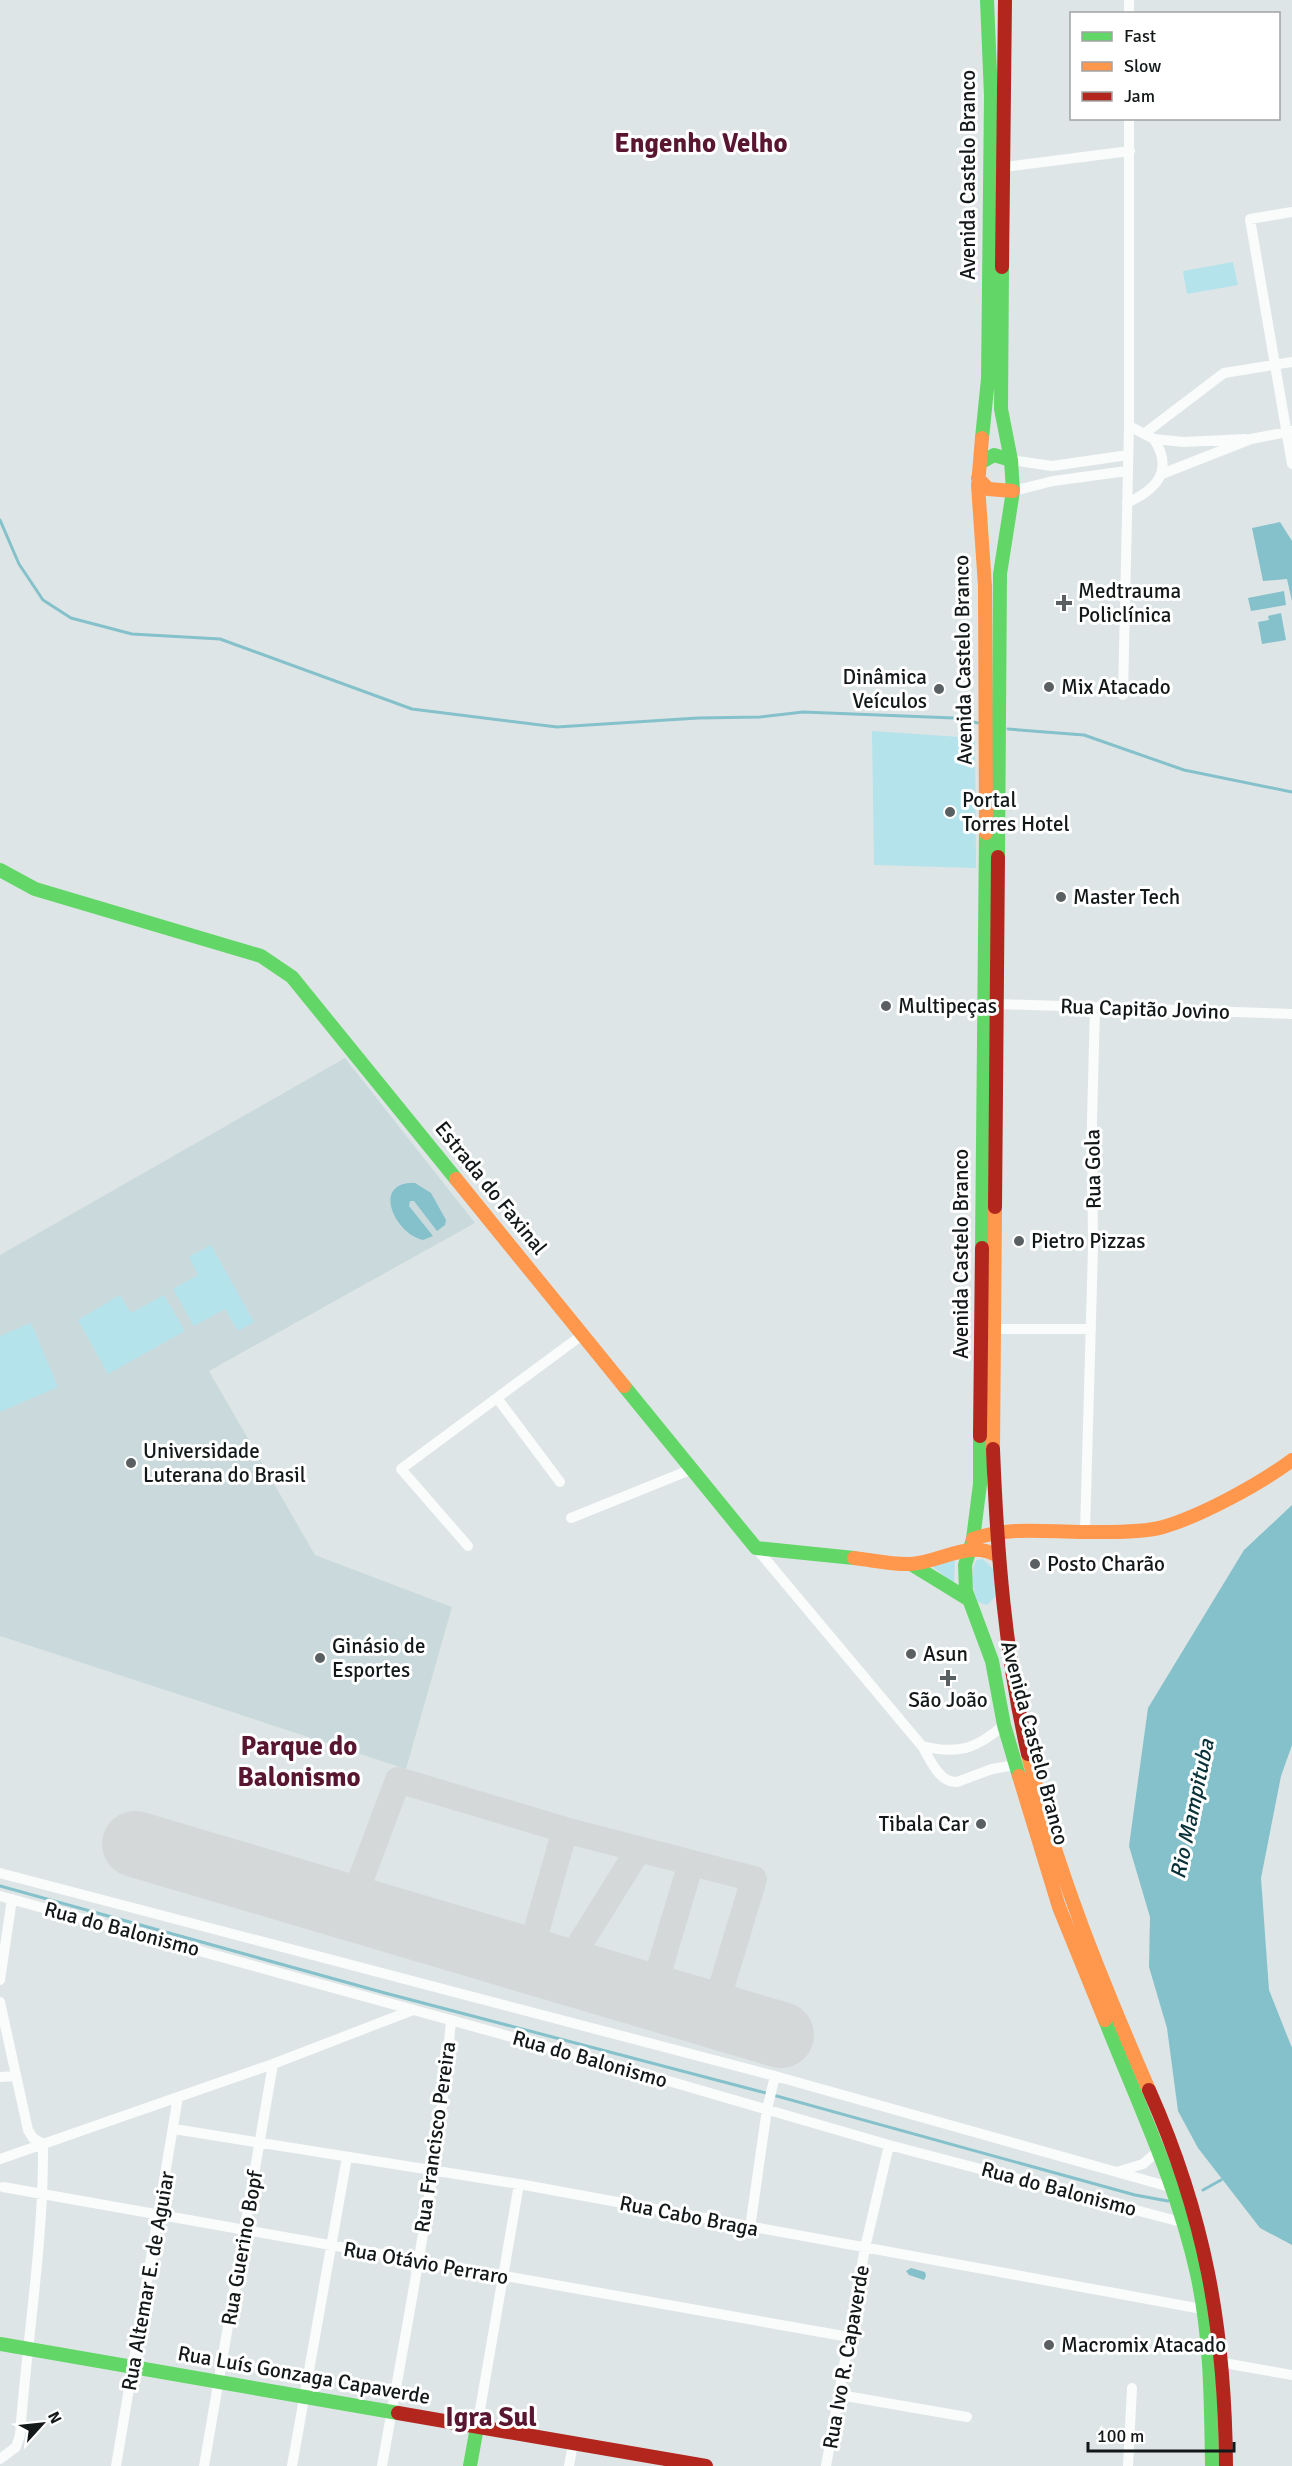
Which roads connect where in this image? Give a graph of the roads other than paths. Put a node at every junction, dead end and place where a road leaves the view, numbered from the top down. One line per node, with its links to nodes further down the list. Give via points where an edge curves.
1 (987, 0): 15 (main road, Avenida Castelo Branco, via 991,96 988,378)
2 (1005, 0): 5 (main road, Avenida Castelo Branco)
3 (1130, 120): 4 (street)
4 (1130, 150): 5 (street); 9 (street)
5 (1004, 167): 14 (main road, Avenida Castelo Branco, via 1000,409)
6 (1292, 212): 8 (street, via 1250,219)
7 (1292, 362): 8 (street)
8 (1274, 365): 10 (street); 11 (street, via 1224,373)
9 (1129, 426): 11 (street); 13 (street)
10 (1289, 432): 12 (street); 16 (street)
11 (1149, 436): 12 (street, via 1184,442); 19 (street, via 1163,462)
12 (1251, 439): 19 (street)
13 (1128, 455): 17 (street); 18 (street)
14 (1011, 460): 15 (main road, via 994,455); 17 (street); 22 (main road, Avenida Castelo Branco)
15 (980, 463): 20 (main road, Avenida Castelo Branco)
16 (1292, 464)
17 (1052, 466): 21 (street)
18 (1127, 471): 21 (street); 23 (street)
19 (1162, 474): 23 (street, via 1148,493)
20 (978, 478): 22 (main road, via 989,490); 39 (main road, Avenida Castelo Branco, via 985,586 987,733 980,1484)
21 (1053, 481): 22 (street)
22 (1012, 490): 26 (main road, Avenida Castelo Branco, via 1000,574)
23 (1127, 503): 24 (street)
24 (1123, 695)
25 (0, 870): 31 (main road, Estrada do Faxinal, via 35,889 277,964 349,1045)
26 (998, 1004): 27 (street, Rua Capitão Jovino); 29 (main road, Avenida Castelo Branco)
27 (1095, 1008): 28 (street, Rua Capitão Jovino); 30 (street, Rua Gola)
28 (1292, 1014)
29 (994, 1329): 30 (street); 37 (main road, Avenida Castelo Branco)
30 (1091, 1329): 38 (street, Rua Gola)
31 (582, 1335): 32 (street); 34 (main road, Estrada do Faxinal)
32 (497, 1398): 35 (street); 40 (street, via 401,1469)
33 (1292, 1460): 38 (main road, via 1275,1473 1161,1528)
34 (690, 1470): 36 (street); 41 (main road, Estrada do Faxinal)
35 (560, 1482)
36 (571, 1518)
37 (997, 1531): 38 (main road); 39 (main road); 42 (main road, Avenida Castelo Branco)
38 (1085, 1532)
39 (971, 1544): 42 (main road); 43 (main road); 44 (main road, Avenida Castelo Branco, via 964,1579)
40 (468, 1546)
41 (756, 1548): 43 (main road); 47 (street)
42 (998, 1556): 45 (main road, Avenida Castelo Branco)
43 (911, 1564): 44 (main road)
44 (970, 1603): 45 (main road, via 979,1614 988,1616 998,1614); 46 (main road, Avenida Castelo Branco, via 992,1661)
45 (1004, 1606): 88 (main road, Avenida Castelo Branco, via 1020,1716 1050,1834 1074,1905 1187,2183 1211,2272)
46 (1004, 1725): 47 (street, via 981,1742 957,1751); 48 (main road, Avenida Castelo Branco)
47 (922, 1746): 48 (street, via 941,1776 951,1782)
48 (1015, 1765): 67 (main road, Avenida Castelo Branco, via 1059,1907)
49 (0, 1873): 60 (street, Rua do Balonismo)
50 (0, 1896): 51 (street, Rua do Balonismo)
51 (12, 1899): 52 (street); 55 (street, Rua do Balonismo)
52 (1, 1952): 53 (street)
53 (0, 1980)
54 (0, 2002): 58 (street)
55 (413, 2010): 56 (street, Rua do Balonismo); 57 (street)
56 (451, 2020): 62 (street, Rua do Balonismo); 70 (street, Rua Francisco Pereira)
57 (273, 2064): 61 (street); 64 (street, Rua Guerino Bopf)
58 (16, 2076): 59 (street); 65 (street, via 28,2130)
59 (0, 2077)
60 (774, 2081): 62 (street); 71 (street, Rua do Balonismo)
61 (178, 2097): 63 (street, Rua Altemar E. de Aguiar); 65 (street)
62 (768, 2106): 66 (street, Rua do Balonismo); 78 (street)
63 (174, 2129): 64 (street, Rua Cabo Braga); 76 (street, Rua Altemar E. de Aguiar)
64 (261, 2141): 68 (street, Rua Cabo Braga); 79 (street, Rua Guerino Bopf)
65 (43, 2144): 69 (street); 75 (street)
66 (889, 2145): 77 (street, Rua do Balonismo); 81 (street, Rua Ivo R. Capaverde)
67 (1158, 2151): 71 (street, Rua do Balonismo, via 1143,2164); 74 (main road, Avenida Castelo Branco)
68 (347, 2157): 70 (street, Rua Cabo Braga); 80 (street)
69 (0, 2159)
70 (433, 2171): 72 (street, Rua Cabo Braga); 82 (street, Rua Francisco Pereira)
71 (1116, 2172): 74 (street, Rua do Balonismo)
72 (519, 2184): 78 (street, Rua Cabo Braga); 83 (street)
73 (3, 2187): 75 (street, Rua Otávio Perraro)
74 (1170, 2187): 77 (main road, Avenida Castelo Branco)
75 (44, 2195): 76 (street, Rua Otávio Perraro); 87 (street)
76 (160, 2214): 79 (street, Rua Otávio Perraro); 89 (street, Rua Altemar E. de Aguiar)
77 (1181, 2222): 84 (main road, Avenida Castelo Branco, via 1197,2274)
78 (750, 2228): 81 (street, Rua Cabo Braga)
79 (246, 2231): 80 (street, Rua Otávio Perraro); 91 (street, Rua Guerino Bopf)
80 (332, 2247): 82 (street, Rua Otávio Perraro); 94 (street)
81 (865, 2248): 84 (street, Rua Cabo Braga); 85 (street, Rua Ivo R. Capaverde)
82 (416, 2261): 83 (street, Rua Otávio Perraro); 95 (street, Rua Francisco Pereira)
83 (504, 2277): 85 (street, Rua Otávio Perraro); 97 (street)
84 (1202, 2309): 99 (main road, Avenida Castelo Branco)
85 (849, 2337): 93 (street, Rua Ivo R. Capaverde)
86 (0, 2344): 87 (main road, Rua Luís Gonzaga Capaverde)
87 (26, 2348): 89 (main road, Rua Luís Gonzaga Capaverde); 100 (street, via 20,2435 16,2447)
88 (1224, 2363): 90 (street); 99 (main road, Avenida Castelo Branco)
89 (133, 2366): 91 (main road, Rua Luís Gonzaga Capaverde); 101 (street, Rua Altemar E. de Aguiar)
90 (1292, 2375)
91 (219, 2382): 94 (main road, Rua Luís Gonzaga Capaverde); 102 (street, Rua Guerino Bopf)
92 (1132, 2388): 109 (street)
93 (840, 2395): 96 (street); 108 (street, Rua Ivo R. Capaverde)
94 (305, 2397): 95 (main road, Rua Luís Gonzaga Capaverde); 103 (street)
95 (391, 2412): 97 (main road, Rua Luís Gonzaga Capaverde); 104 (street, Rua Francisco Pereira)
96 (967, 2417)
97 (477, 2427): 98 (main road, Rua Luís Gonzaga Capaverde); 105 (main road)
98 (573, 2443): 106 (street); 107 (main road, Rua Luís Gonzaga Capaverde)
99 (1220, 2446): 110 (main road, Avenida Castelo Branco); 111 (main road, Avenida Castelo Branco)
100 (0, 2459)
101 (116, 2466)
102 (204, 2466)
103 (292, 2466)
104 (382, 2466)
105 (470, 2466)
106 (569, 2466)
107 (706, 2466)
108 (826, 2466)
109 (1128, 2466)
110 (1212, 2466)
111 (1226, 2466)

